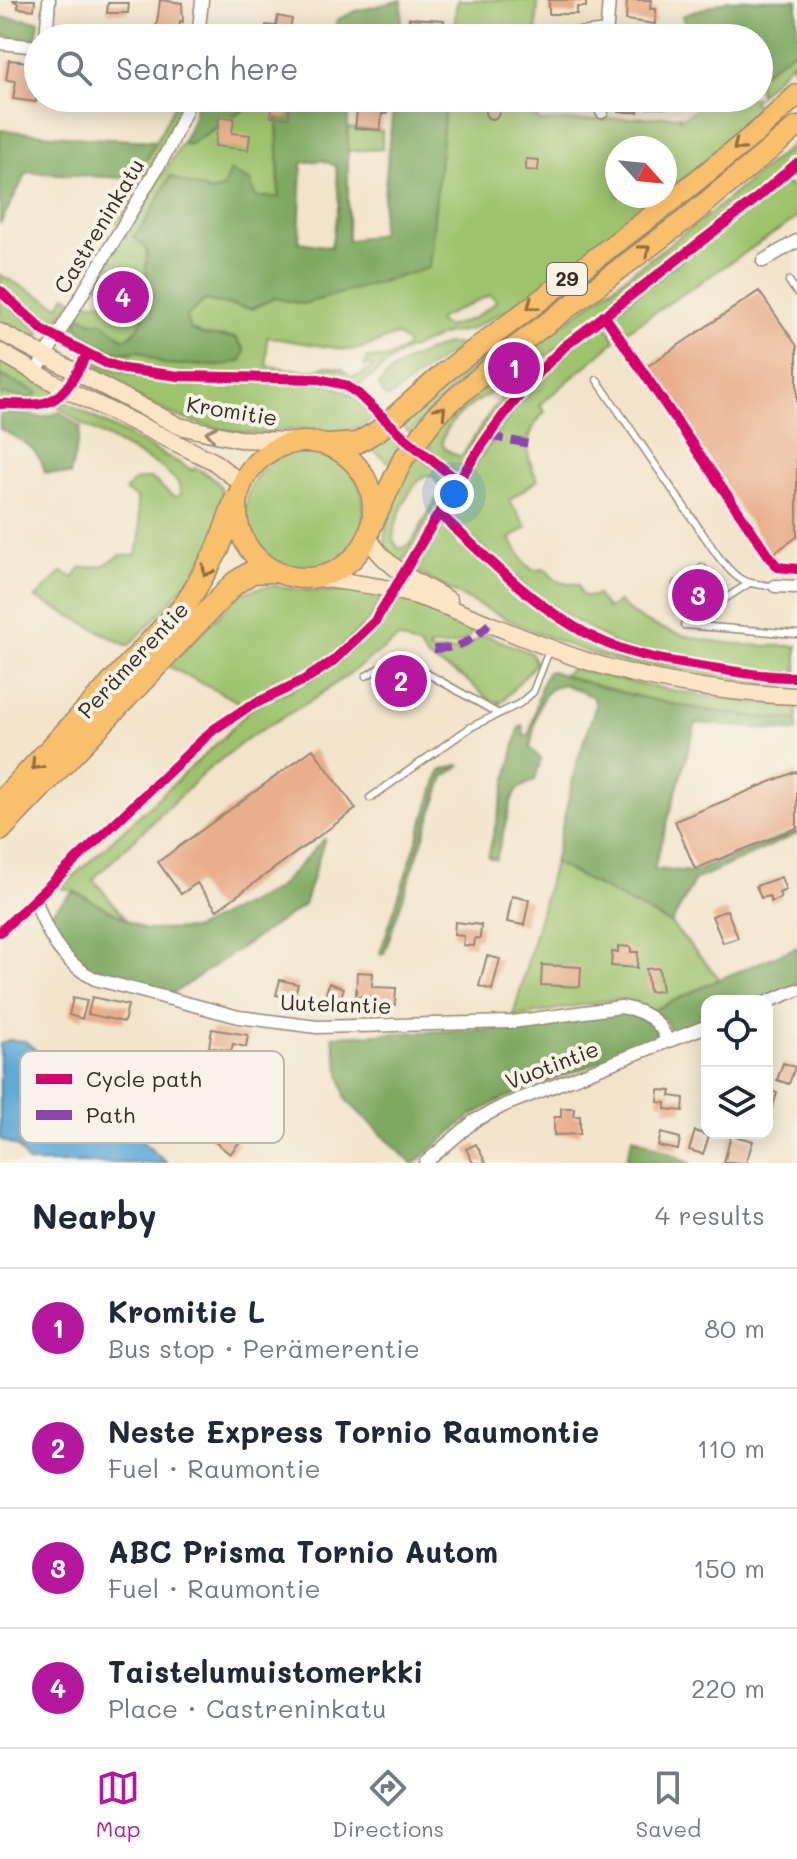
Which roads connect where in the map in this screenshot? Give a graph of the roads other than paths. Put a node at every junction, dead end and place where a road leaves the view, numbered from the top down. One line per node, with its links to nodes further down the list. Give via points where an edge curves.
1 (49, 0): 4 (street)
2 (202, 0): 5 (street)
3 (609, 0): 6 (street)
4 (47, 24)
5 (199, 24)
6 (607, 24)
7 (0, 43): 8 (street)
8 (24, 46)
9 (797, 95): 22 (highway, 29, one-way to 22, via 670,202 445,372 379,430 357,443)
10 (183, 112): 18 (street, Castreninkatu, via 157,171)
11 (797, 127): 24 (highway, 29, one-way to 11, via 403,459 449,403)
12 (797, 241): 13 (street)
13 (763, 261)
14 (789, 281): 15 (lane)
15 (797, 293)
16 (0, 332): 18 (main road, Kromitie)
17 (0, 352): 19 (main road, Kromitie)
18 (45, 356): 19 (street, Castreninkatu); 21 (main road, Kromitie, one-way to 18, via 239,439 179,426)
19 (36, 372): 23 (main road, Kromitie, via 213,461)
20 (597, 380): 31 (lane, via 718,556)
21 (288, 441): 22 (highway, 29); 23 (highway, via 260,458)
22 (328, 445): 24 (highway, via 347,456 365,481)
23 (238, 491): 26 (highway, via 240,520 251,549); 45 (highway, Perämerentie, one-way to 45, via 218,549 186,604)
24 (370, 531): 28 (highway, 29, via 348,564); 38 (main road, via 381,557)
25 (702, 567): 34 (lane)
26 (273, 571): 28 (highway); 46 (highway, Perämerentie, via 252,572 235,583)
27 (694, 572): 35 (lane)
28 (320, 578): 38 (main road, via 393,590)
29 (683, 579): 36 (lane)
30 (676, 584): 37 (lane)
31 (748, 584): 32 (lane); 34 (lane)
32 (775, 586): 33 (street)
33 (797, 587)
34 (724, 599): 35 (lane)
35 (715, 605): 36 (lane)
36 (706, 611): 37 (lane)
37 (698, 616): 39 (lane, via 684,625)
38 (489, 624): 40 (main road)
39 (797, 634)
40 (550, 648): 42 (main road, via 654,679); 43 (lane, via 533,692)
41 (366, 676): 43 (lane, via 398,657)
42 (797, 696)
43 (497, 713): 44 (lane)
44 (370, 798)
45 (0, 803)
46 (0, 830)
47 (36, 901): 51 (street, Uutelantie, via 50,937 95,979 239,1017 363,1028 512,1022 621,1007 652,1019)
48 (797, 990): 49 (street)
49 (773, 1000)
50 (701, 1028): 51 (street, Vuotintie)
51 (667, 1041): 52 (street, Vuotintie, via 495,1110)
52 (425, 1163)

